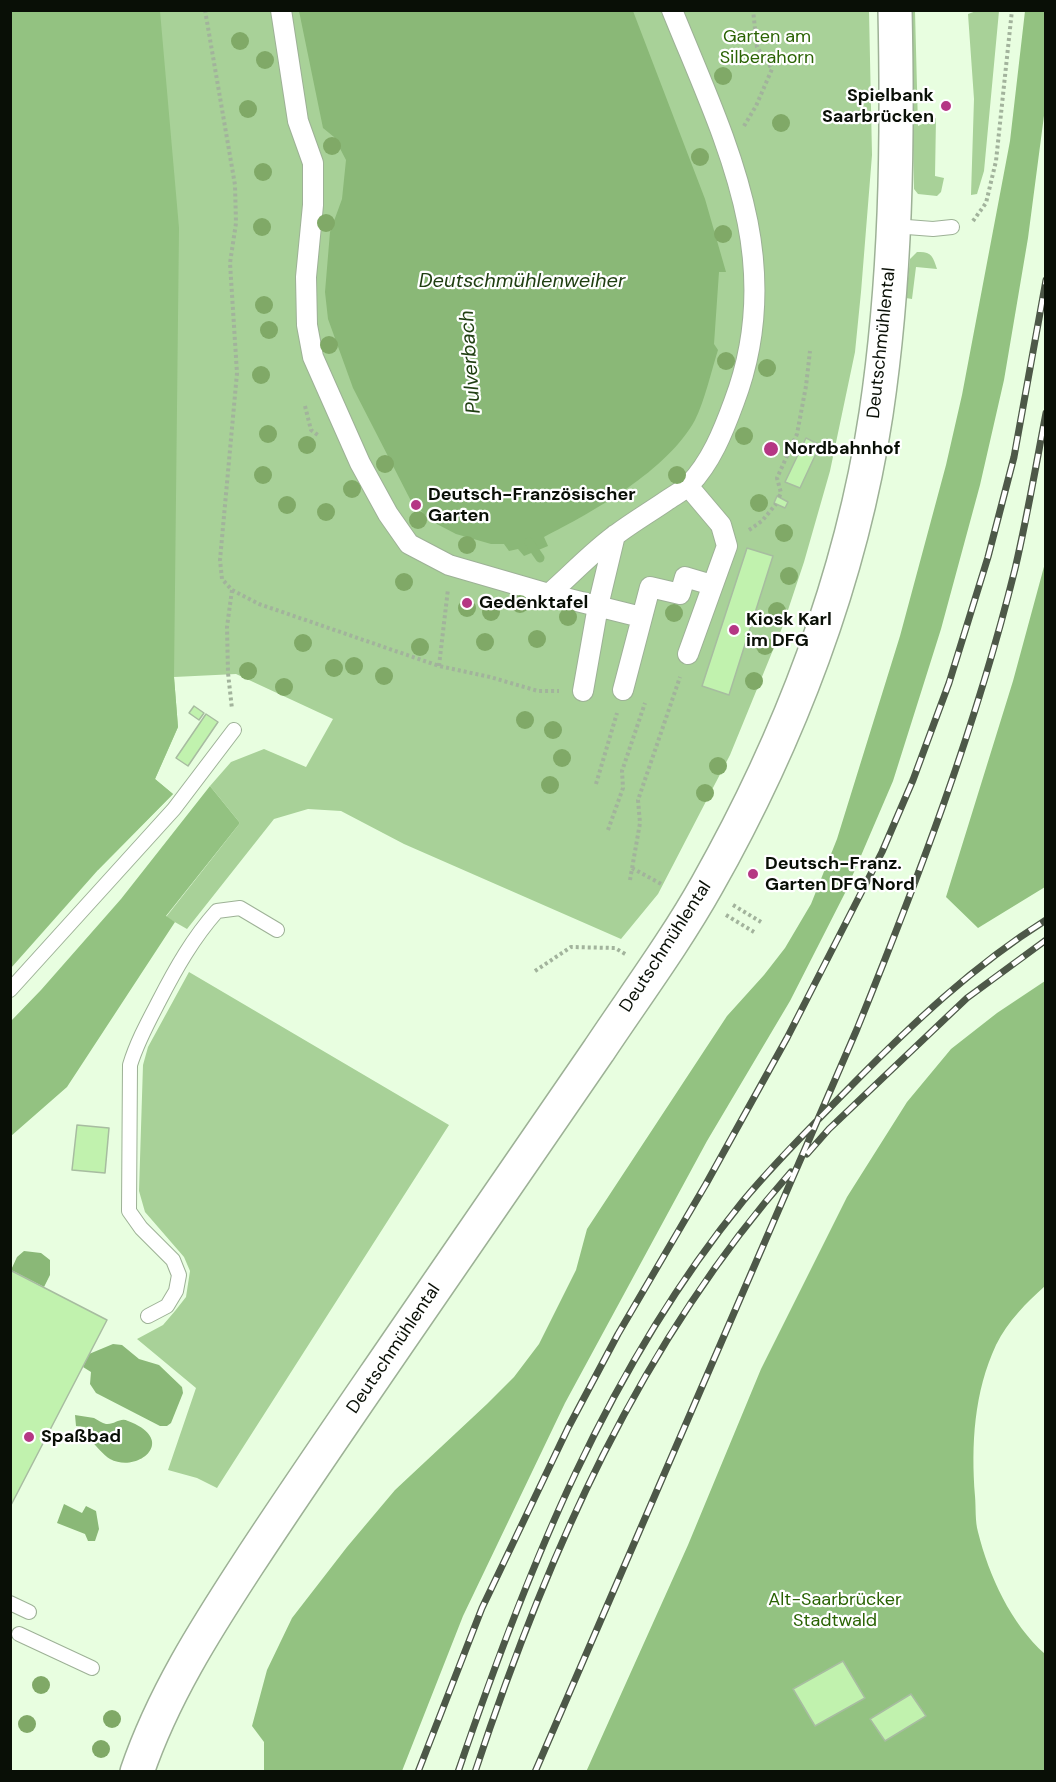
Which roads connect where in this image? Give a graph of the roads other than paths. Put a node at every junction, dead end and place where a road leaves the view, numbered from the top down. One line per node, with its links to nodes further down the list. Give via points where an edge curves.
1 (281, 10): 9 (street, via 298,121 313,163 307,325 313,357 360,463 409,544 450,565)
2 (672, 10): 6 (street, via 739,182 748,218 756,288 742,381 713,454)
3 (895, 10): 4 (main road, Deutschmühlental)
4 (894, 226): 5 (lane); 23 (main road, Deutschmühlental, via 875,416 856,513 832,602 789,716 732,839 705,889 652,970 233,1587 177,1679)
5 (952, 227)
6 (688, 486): 7 (street); 8 (street, via 721,525 727,546)
7 (615, 535): 9 (street); 10 (street)
8 (712, 585): 11 (street, via 685,577 680,594 650,586); 12 (street)
9 (549, 594): 10 (street)
10 (598, 606): 11 (street); 14 (street)
11 (641, 617): 13 (street)
12 (688, 654)
13 (623, 690)
14 (583, 691)
15 (234, 730): 17 (lane, via 174,809)
16 (277, 930): 18 (lane, via 240,908 217,910 191,943 136,1044 130,1065 129,1211 173,1260 179,1275 167,1306)
17 (10, 990)
18 (148, 1316)
19 (10, 1603): 20 (lane)
20 (29, 1611)
21 (20, 1634): 22 (lane)
22 (92, 1668)
23 (137, 1772)

